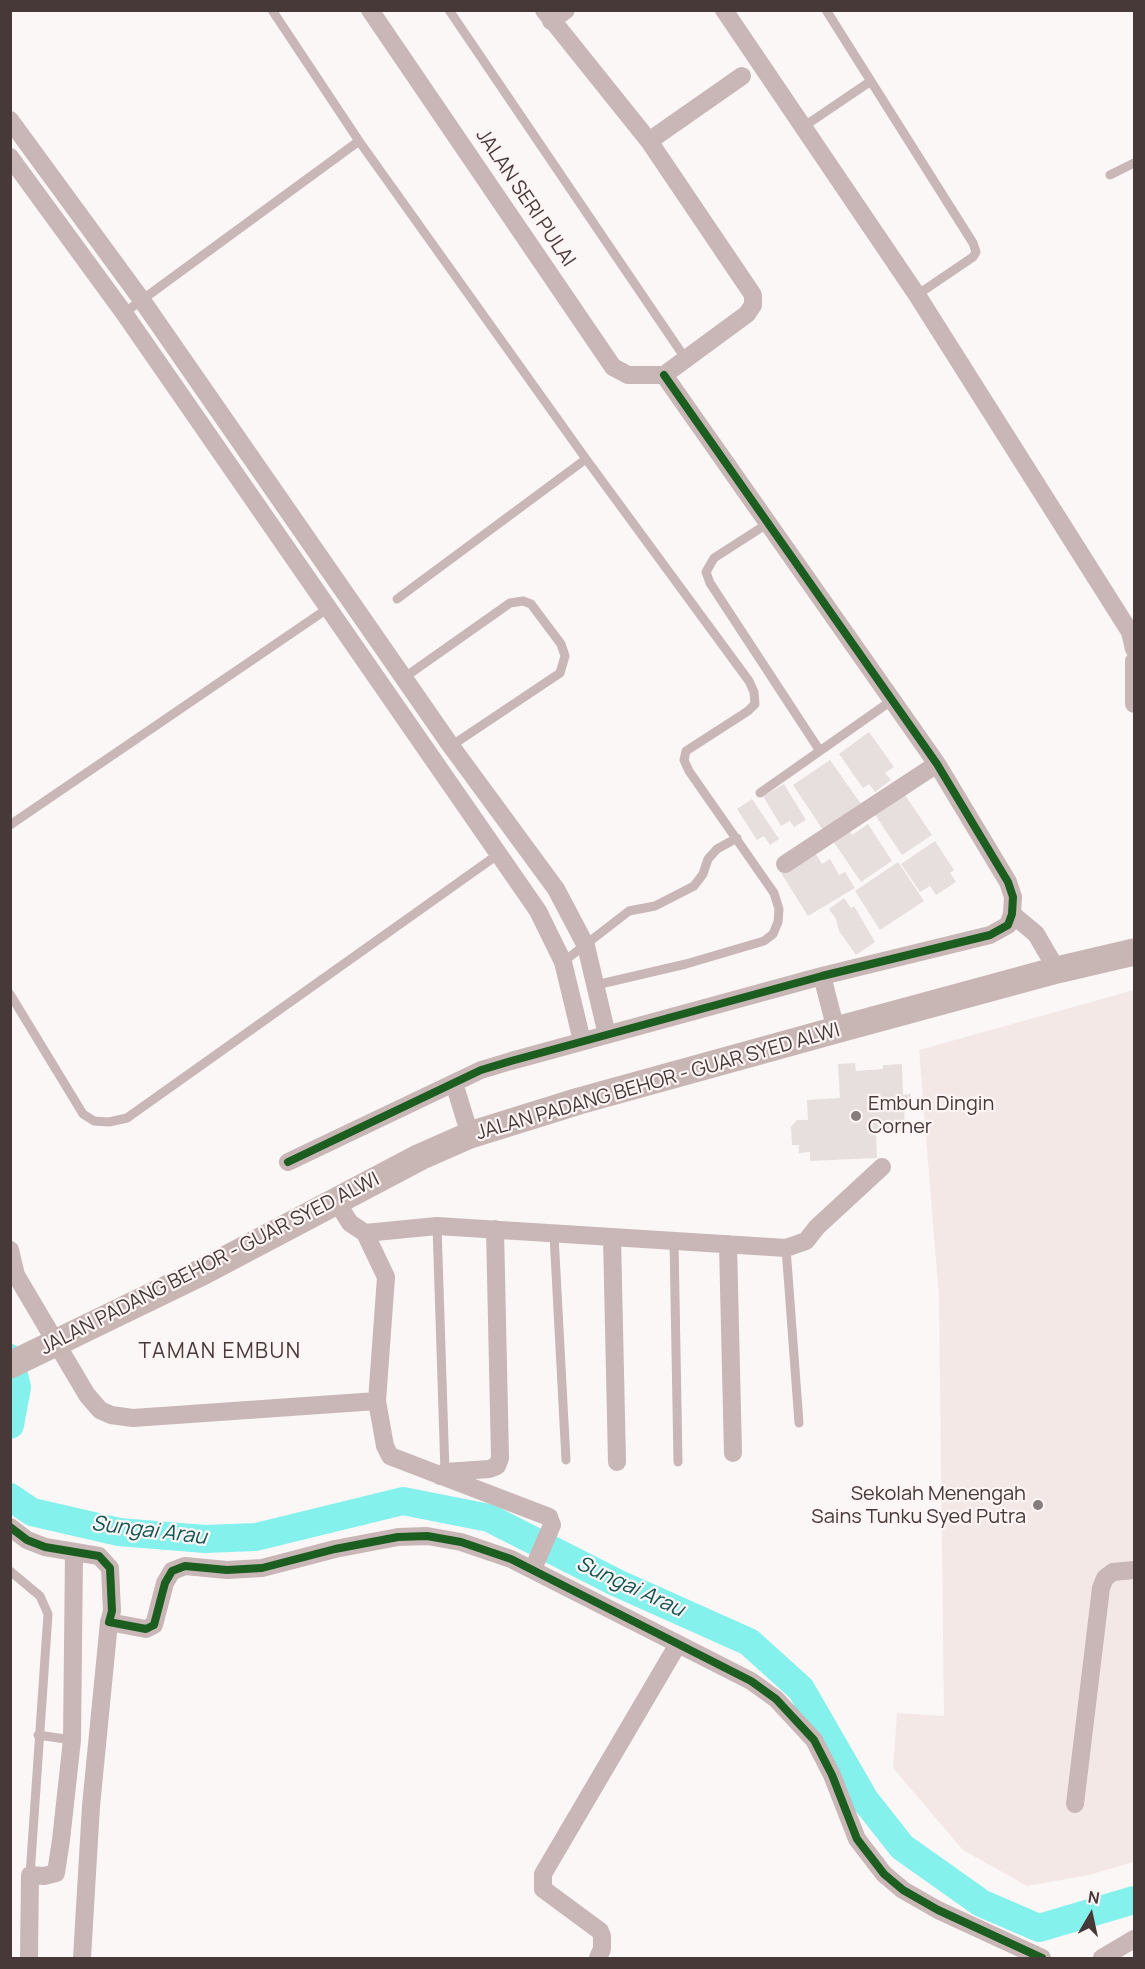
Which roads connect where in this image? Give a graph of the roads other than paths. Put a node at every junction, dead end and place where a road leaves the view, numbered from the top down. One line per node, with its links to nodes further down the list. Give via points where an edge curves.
1 (272, 10): 11 (lane)
2 (370, 10): 20 (street, JALAN SERI PULAI, via 613,368 628,375)
3 (449, 10): 19 (lane)
4 (724, 10): 10 (street)
5 (826, 10): 8 (lane)
6 (554, 14): 12 (street)
7 (742, 76): 12 (street)
8 (871, 81): 10 (lane); 16 (lane, via 976,252)
9 (10, 120): 17 (street)
10 (803, 127): 16 (street)
11 (359, 141): 17 (lane); 21 (lane)
12 (648, 141): 19 (street, via 753,295 753,305 747,314)
13 (10, 156): 18 (street)
14 (1134, 163): 15 (lane)
15 (1110, 175)
16 (917, 295): 25 (street, via 1124,622)
17 (141, 299): 18 (lane); 27 (street)
18 (124, 313): 24 (street)
19 (685, 358): 20 (street)
20 (664, 375): 22 (street)
21 (586, 459): 23 (lane); 35 (lane, via 754,692 755,704 748,711 686,751 684,760)
22 (767, 524): 28 (street); 31 (lane, via 714,558 706,572)
23 (397, 599)
24 (330, 607): 34 (lane); 36 (street)
25 (1134, 649)
26 (1134, 661): 29 (street)
27 (405, 677): 30 (street); 30 (lane, via 510,603 531,604 561,644 565,656 560,673)
28 (891, 701): 31 (lane); 32 (street)
29 (1134, 704)
30 (451, 746): 39 (street, via 556,889)
31 (820, 751): 33 (lane)
32 (937, 764): 37 (street); 38 (street, via 1008,882 1013,897)
33 (760, 794)
34 (10, 825)
35 (737, 838): 39 (lane, via 708,859 694,886 655,906 629,911); 44 (lane, via 774,893 778,922 773,934 764,941 686,964)
36 (500, 853): 41 (street, via 538,911); 45 (lane, via 127,1118 110,1122 83,1114)
37 (785, 864)
38 (1012, 914): 42 (street, via 1036,934); 43 (street, via 1008,925 990,935)
39 (586, 946): 41 (lane); 44 (street)
40 (1134, 952): 42 (main road, JALAN PADANG BEHOR - GUAR SYED ALWI)
41 (563, 962): 48 (street)
42 (1057, 970): 46 (main road, JALAN PADANG BEHOR - GUAR SYED ALWI)
43 (822, 976): 46 (street); 47 (street)
44 (596, 985): 47 (street)
45 (10, 994)
46 (836, 1030): 50 (main road, JALAN PADANG BEHOR - GUAR SYED ALWI, via 579,1101)
47 (607, 1035): 48 (street)
48 (582, 1041): 49 (street, via 511,1060)
49 (454, 1083): 50 (street); 51 (street)
50 (470, 1136): 53 (main road, JALAN PADANG BEHOR - GUAR SYED ALWI)
51 (288, 1162)
52 (882, 1167): 61 (street, via 806,1241)
53 (336, 1201): 56 (street, via 350,1223); 63 (main road, JALAN PADANG BEHOR - GUAR SYED ALWI, via 202,1272)
54 (437, 1226): 55 (street); 56 (street); 71 (lane)
55 (495, 1229): 57 (street); 71 (street, via 500,1458 489,1469)
56 (365, 1233): 65 (street, via 386,1277)
57 (554, 1235): 58 (street); 68 (lane)
58 (612, 1237): 59 (street); 69 (street)
59 (674, 1241): 60 (street); 70 (lane)
60 (728, 1244): 61 (street); 67 (street)
61 (786, 1248): 66 (lane)
62 (10, 1250): 63 (street, via 16,1275)
63 (54, 1343): 64 (main road, JALAN PADANG BEHOR - GUAR SYED ALWI); 65 (street, via 93,1403 111,1415 133,1418)
64 (10, 1365)
65 (377, 1401): 71 (street, via 390,1456)
66 (799, 1423)
67 (733, 1453)
68 (566, 1460)
69 (617, 1462)
70 (678, 1462)
71 (442, 1474): 74 (street, via 549,1517 552,1525)
72 (10, 1527): 73 (street, via 36,1543)
73 (74, 1553): 77 (street, via 99,1556 110,1568); 80 (street)
74 (535, 1565): 77 (street, via 461,1542 427,1536 334,1549 262,1568 185,1566 172,1571 165,1583 154,1625 146,1629); 78 (street)
75 (1134, 1570): 81 (street, via 1113,1572 1101,1588)
76 (10, 1571): 79 (lane, via 40,1596 48,1614)
77 (112, 1622): 85 (street, via 91,1806)
78 (678, 1644): 86 (street, via 543,1874 543,1889 600,1931 602,1949); 87 (street, via 751,1682 793,1716 814,1740 857,1839 884,1874 938,1911)
79 (38, 1735): 80 (lane); 82 (lane)
80 (72, 1740): 82 (street, via 56,1872)
81 (1075, 1804)
82 (30, 1875): 84 (street)
83 (1134, 1938): 88 (street)
84 (29, 1959)
85 (82, 1959)
86 (598, 1959)
87 (1042, 1959)
88 (1102, 1959)

